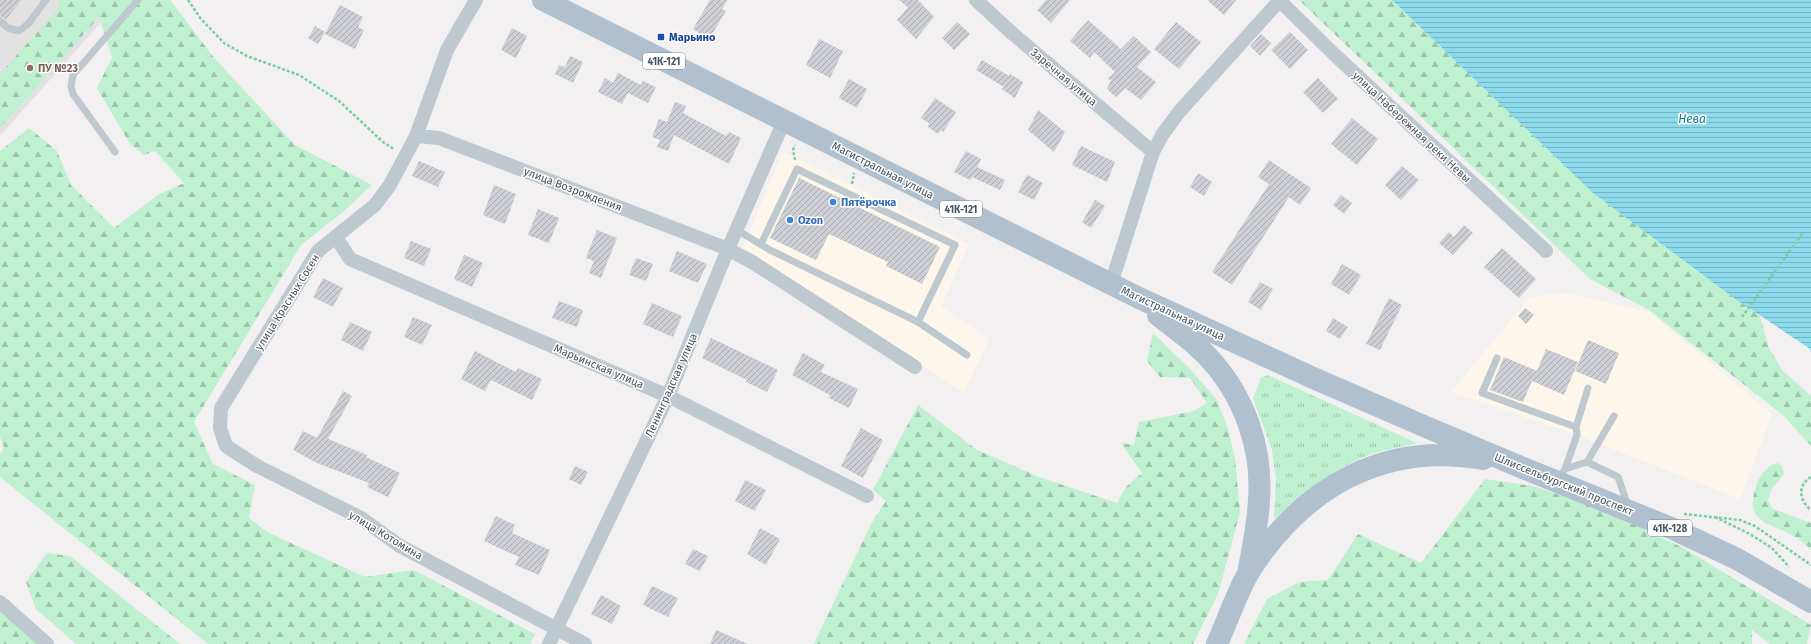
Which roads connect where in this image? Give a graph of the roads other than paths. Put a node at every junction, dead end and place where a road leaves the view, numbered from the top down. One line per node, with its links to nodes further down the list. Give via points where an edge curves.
1 (46, 0): 7 (lane, via 28,24 19,31 8,28)
2 (138, 0): 10 (lane, via 73,75 71,86 73,94)
3 (476, 0): 9 (street, улица Красных Сосен, via 447,50)
4 (543, 0): 8 (main road, Магистральная улица / 41К-121)
5 (976, 0): 11 (street, Заречная улица)
6 (1280, 0): 11 (street, via 1179,112); 16 (street, улица Набережная реки Невы, via 1336,56)
7 (0, 21)
8 (784, 121): 12 (street, Ленинградская улица); 17 (main road, Магистральная улица / 41К-121)
9 (416, 136): 13 (street, улица Красных Сосен, via 390,185 375,205); 15 (street, улица Возрождения, via 439,138)
10 (115, 152)
11 (1153, 152): 17 (street)
12 (737, 230): 14 (lane); 15 (street, Ленинградская улица)
13 (336, 237): 25 (street, Марьинская улица, via 350,259); 28 (street, улица Красных Сосен, via 318,251 221,408)
14 (761, 244): 19 (lane); 19 (lane, via 796,169 955,245)
15 (728, 249): 22 (street, улица Возрождения); 25 (street, Ленинградская улица)
16 (1546, 251)
17 (1111, 284): 18 (main road, Магистральная улица / 41К-121)
18 (1137, 297): 23 (main road, Магистральная улица); 34 (main road, via 1208,356 1225,376 1243,408 1252,433 1259,479 1259,499)
19 (918, 322): 20 (lane)
20 (967, 355)
21 (1497, 358): 27 (lane, via 1482,392)
22 (916, 367)
23 (1311, 377): 30 (main road, Шлиссельбургский проспект)
24 (1588, 388): 27 (lane)
25 (668, 396): 32 (street, Марьинская улица); 37 (street, Ленинградская улица)
26 (1614, 416): 29 (lane)
27 (1576, 426): 31 (lane, via 1577,435)
28 (220, 428): 37 (street, улица Котомина, via 226,446 257,466 361,518 400,546)
29 (1587, 462): 31 (lane); 33 (lane, via 1618,477)
30 (1523, 468): 31 (main road, Шлиссельбургский проспект / 41К-128); 34 (main road, via 1471,457 1435,454 1408,457 1366,468 1325,490 1298,512)
31 (1561, 475): 33 (main road, Шлиссельбургский проспект / 41К-128)
32 (867, 496)
33 (1629, 510): 36 (main road, Шлиссельбургский проспект / 41К-128, via 1737,559)
34 (1249, 572): 41 (main road)
35 (0, 602): 38 (street)
36 (1811, 602)
37 (557, 629): 39 (street, Ленинградская улица); 40 (street, улица Котомина)
38 (48, 644)
39 (549, 644)
40 (586, 644)
41 (1217, 644)

